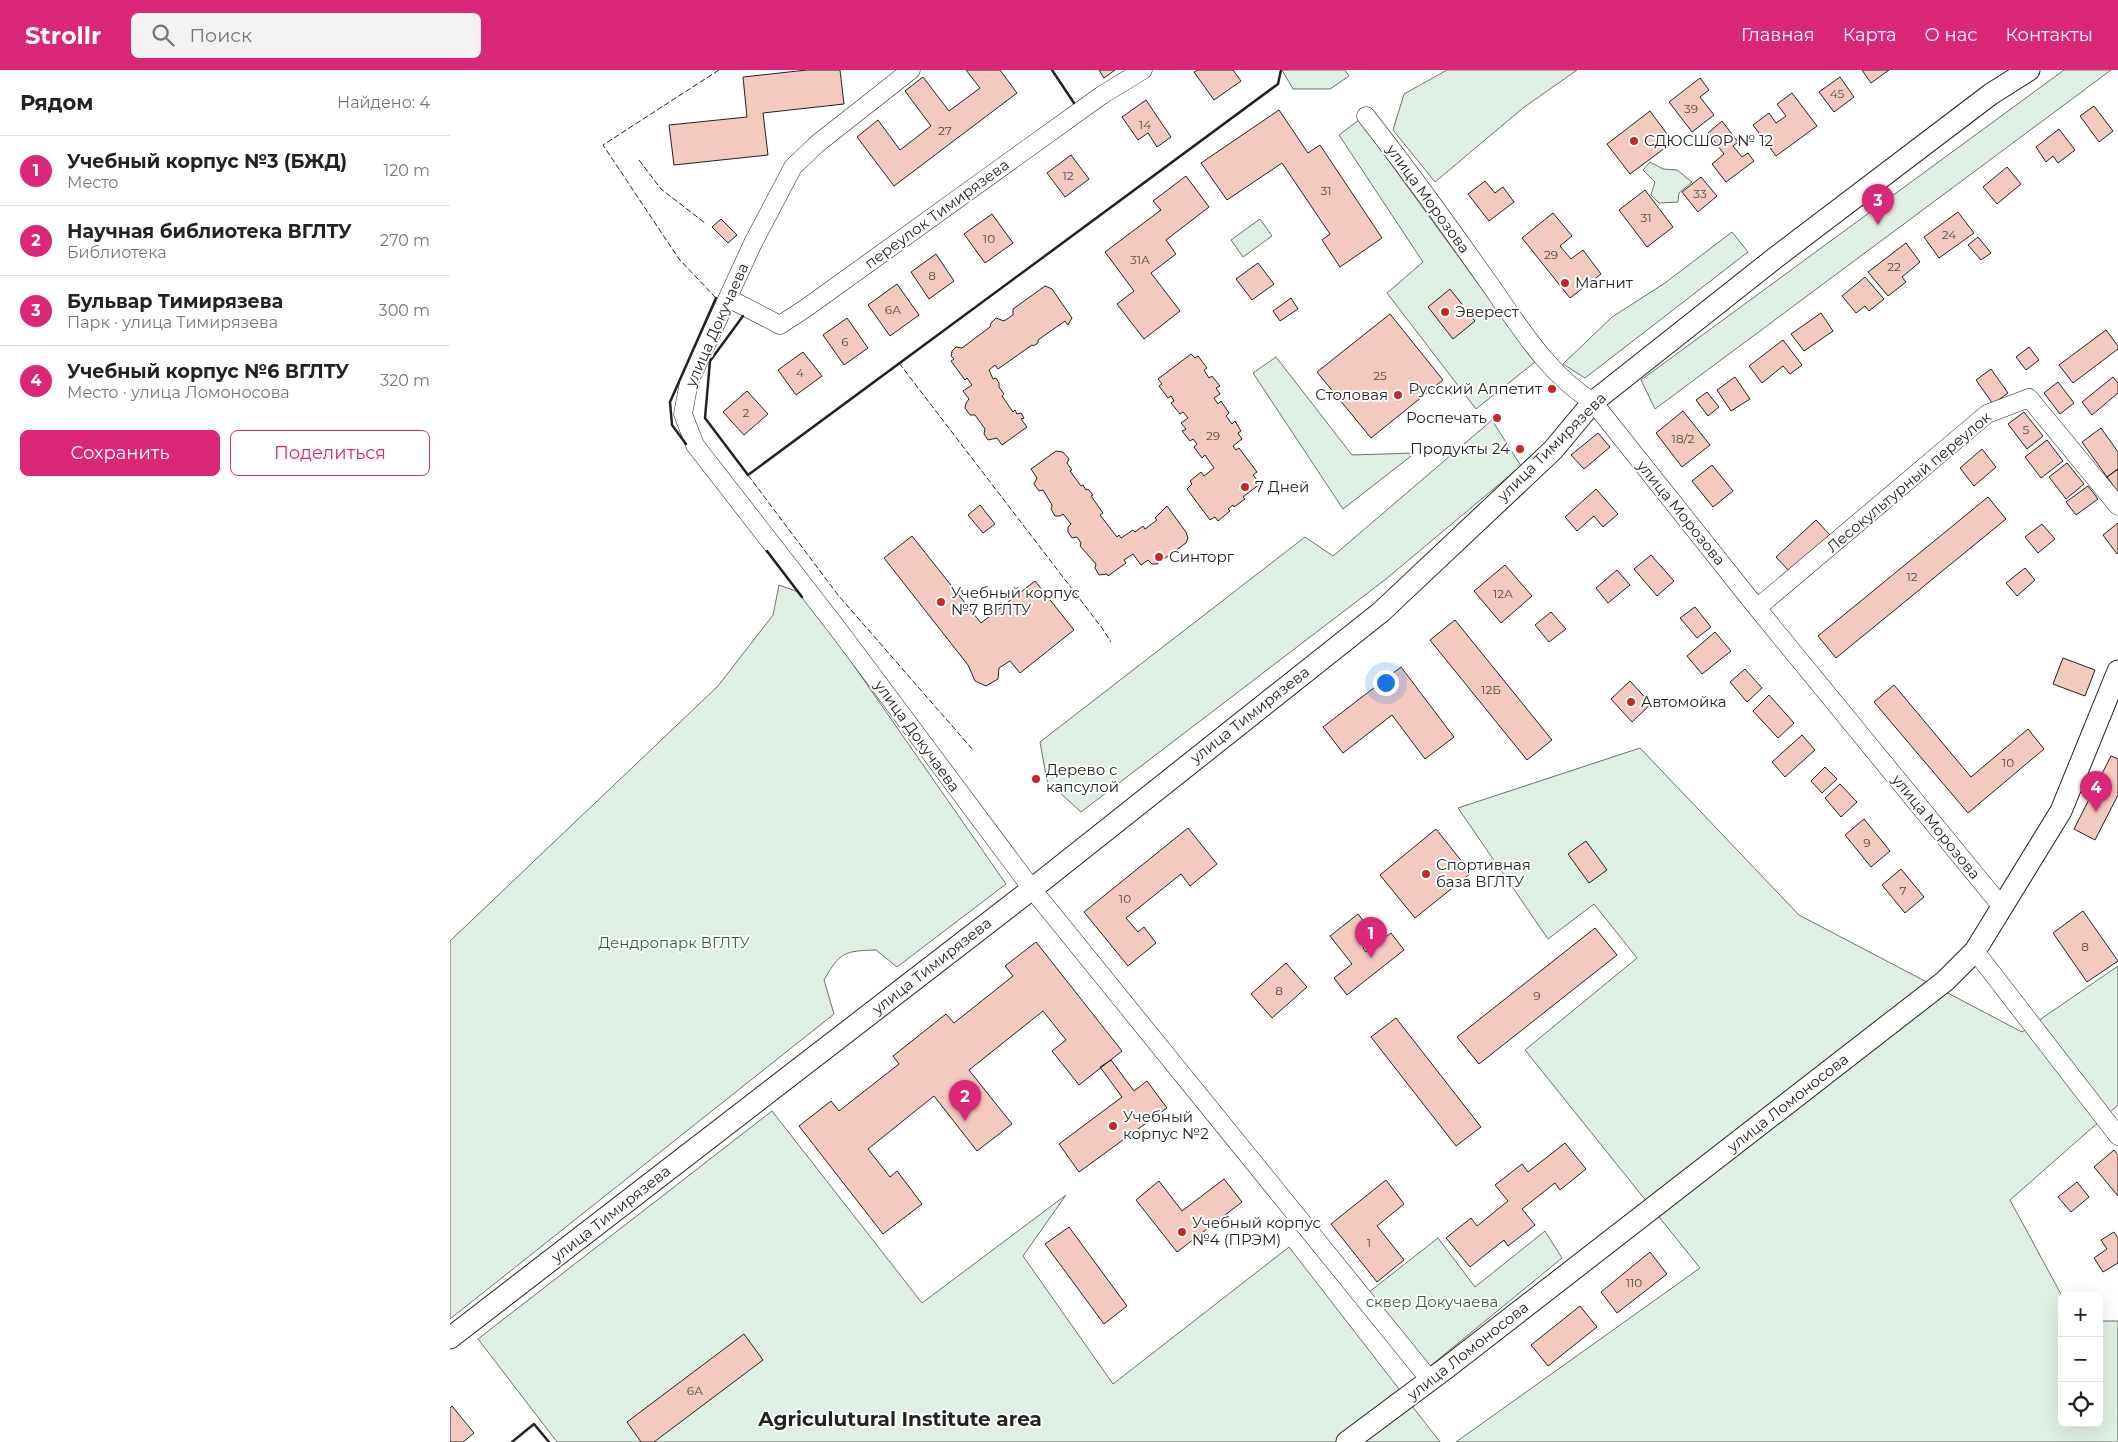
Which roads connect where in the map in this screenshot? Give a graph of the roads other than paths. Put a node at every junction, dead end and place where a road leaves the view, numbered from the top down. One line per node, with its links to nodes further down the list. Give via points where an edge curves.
1 (911, 70): 5 (street, улица Докучаева, via 817,144 793,167)
2 (1142, 70): 5 (street, переулок Тимирязева, via 1102,95 780,325)
3 (2029, 70): 6 (main road, улица Тимирязева, via 1991,94 1774,258)
4 (1366, 116): 6 (street, улица Морозова, via 1546,363)
5 (728, 298): 10 (street, улица Докучаева, via 690,382 683,414 695,445 833,621)
6 (1593, 402): 8 (street, улица Морозова); 10 (main road, улица Тимирязева, via 1553,450 1381,612)
7 (2118, 506): 8 (street, Лесокультурный переулок, via 2029,398 1988,414)
8 (1758, 608): 11 (street, улица Морозова)
9 (2118, 671): 11 (main road, улица Ломоносова, via 2061,811)
10 (1032, 889): 14 (main road, улица Тимирязева); 15 (street, улица Докучаева)
11 (2002, 907): 12 (main road, улица Ломоносова)
12 (1975, 951): 13 (street); 15 (main road, улица Ломоносова, via 1945,981)
13 (2118, 1136)
14 (450, 1338)
15 (1430, 1380): 16 (main road, улица Ломоносова)
16 (1346, 1442)

